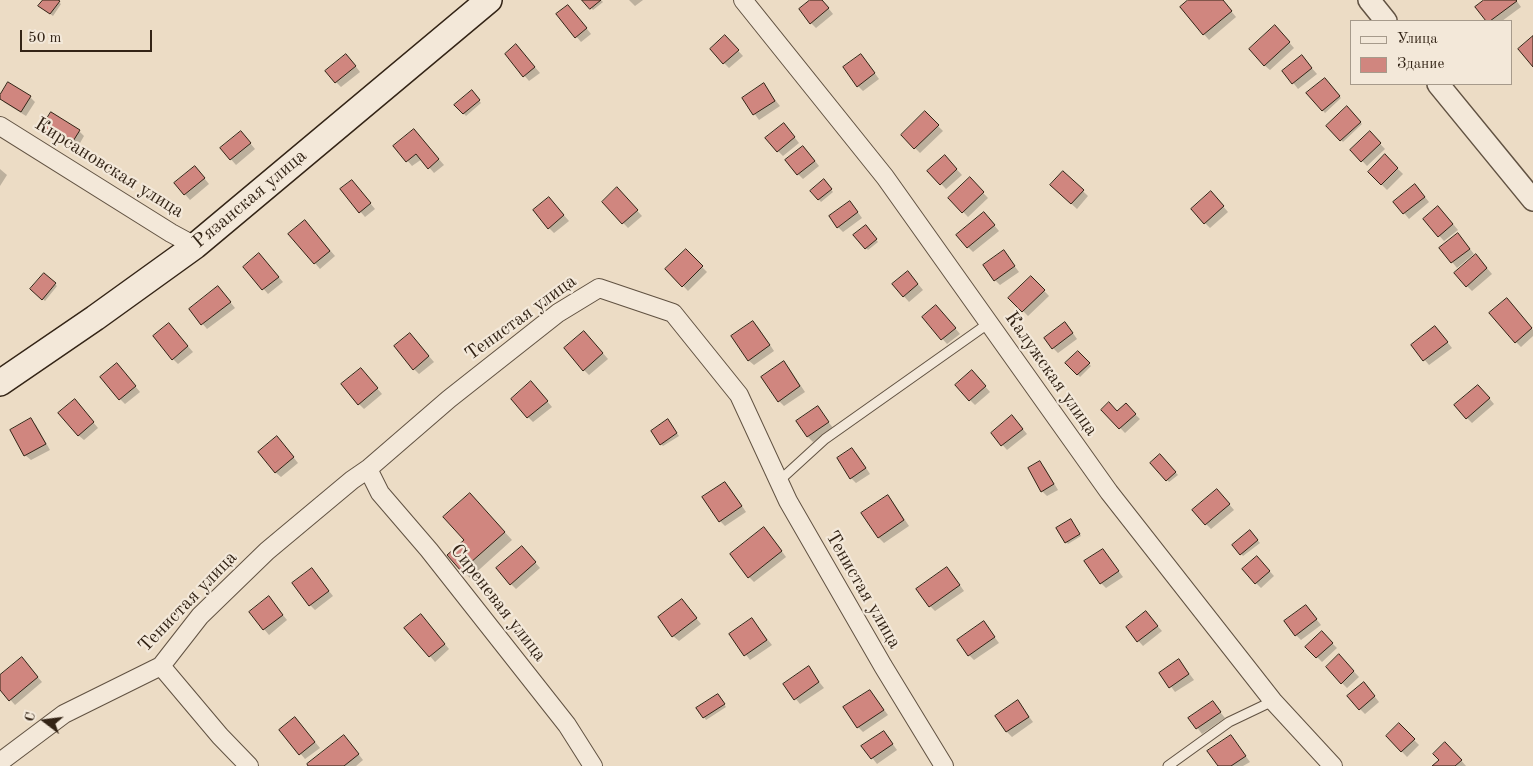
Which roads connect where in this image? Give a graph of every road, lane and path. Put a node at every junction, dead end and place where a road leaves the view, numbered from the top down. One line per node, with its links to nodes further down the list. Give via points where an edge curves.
1 (489, 0): 8 (main road, Рязанская улица)
2 (743, 0): 9 (street, Калужская улица, via 885,177)
3 (1369, 0): 4 (street)
4 (1385, 20)
5 (1439, 85): 7 (street)
6 (0, 126): 8 (street, Кирсановская улица)
7 (1533, 200)
8 (195, 246): 10 (main road, Рязанская улица)
9 (989, 323): 12 (lane, via 825,439); 14 (street, Калужская улица, via 1109,492)
10 (0, 383)
11 (368, 469): 12 (street, Тенистая улица, via 558,312 599,288 673,314 738,395); 13 (street, Тенистая улица, via 267,551 200,616); 17 (street, Сиреневая улица, via 380,493 562,717)
12 (779, 481): 18 (street, Тенистая улица, via 882,666)
13 (161, 666): 15 (street, Тенистая улица, via 64,714); 16 (street)
14 (1273, 701): 19 (lane, via 1230,722); 20 (street, Калужская улица)
15 (0, 762)
16 (249, 766)
17 (593, 766)
18 (944, 766)
19 (1168, 766)
20 (1333, 766)

